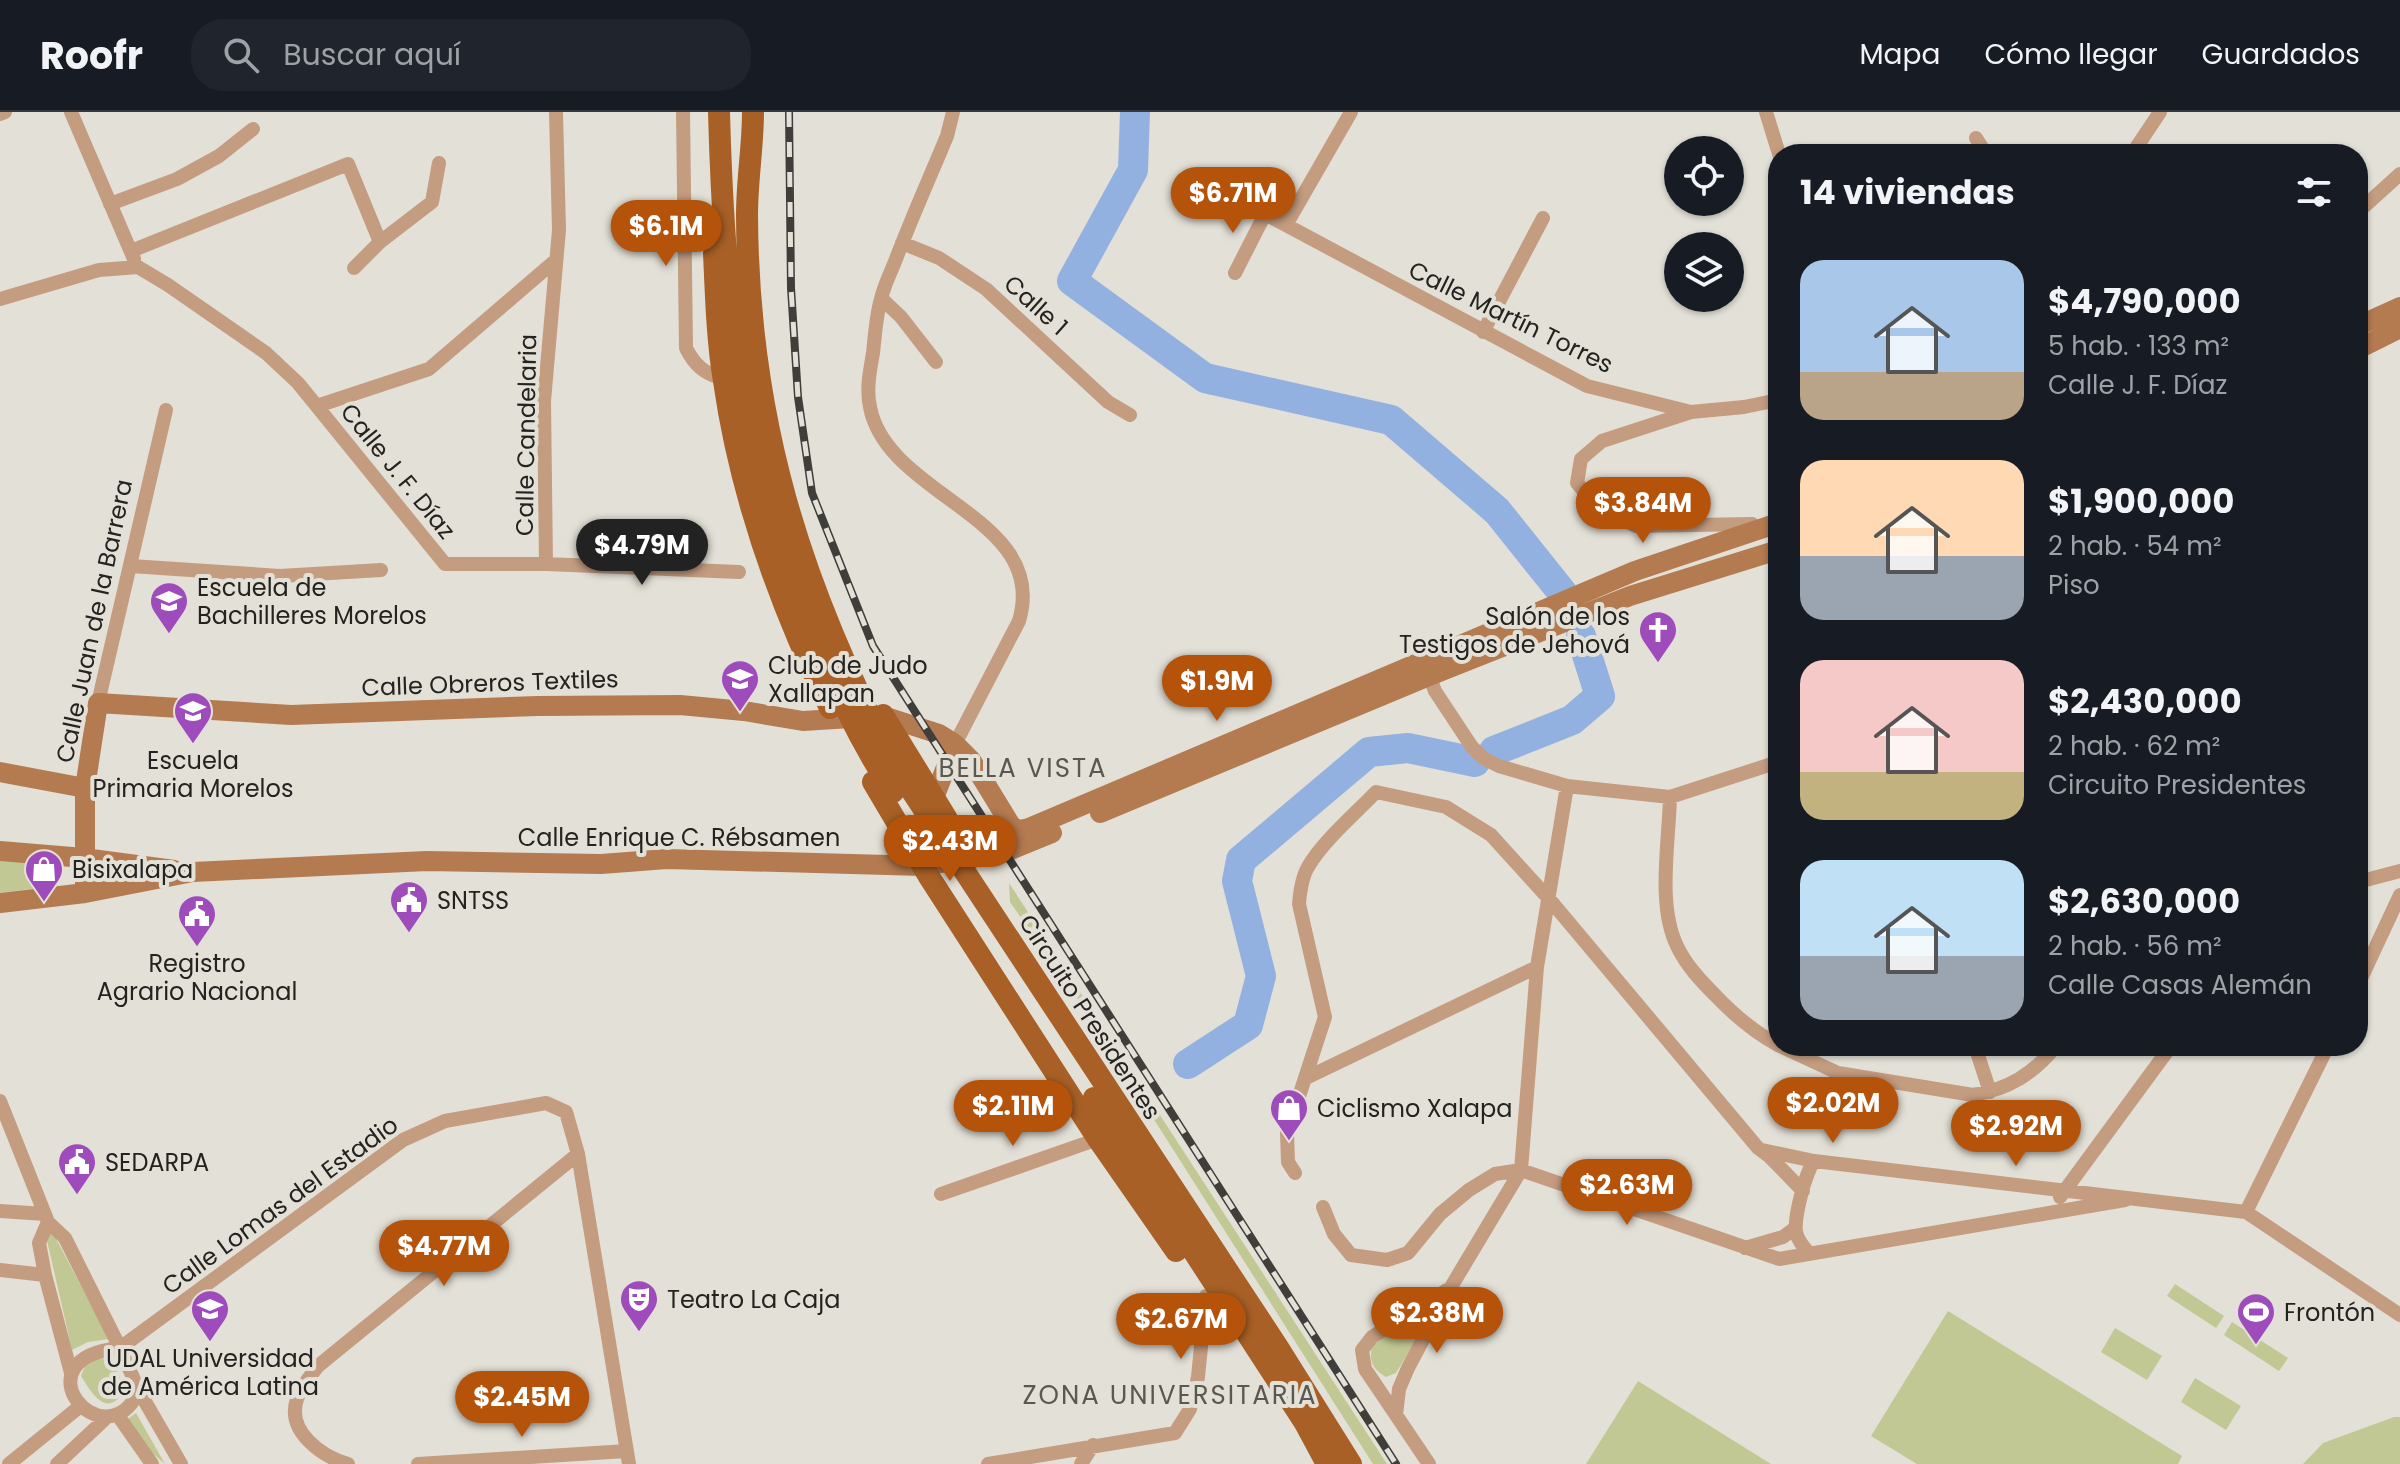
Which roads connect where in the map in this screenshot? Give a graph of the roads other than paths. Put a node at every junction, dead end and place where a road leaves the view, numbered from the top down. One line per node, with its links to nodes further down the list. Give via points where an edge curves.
1 (71, 112): 19 (street)
2 (556, 112): 26 (street, Calle Candelaria)
3 (683, 112): 38 (street, via 686,348 705,374)
4 (953, 112): 24 (street)
5 (1351, 112): 22 (street)
6 (1766, 112): 12 (street)
7 (2160, 112): 14 (street)
8 (719, 120): 38 (main road, via 713,217); 52 (main road, Circuito Presidentes, via 730,278 755,458)
9 (753, 121): 52 (main road, Circuito Presidentes, via 747,213 759,385); 53 (main road, via 763,304 785,454)
10 (253, 129): 19 (street, via 177,179)
11 (1976, 138): 13 (street)
12 (1776, 144)
13 (1980, 144)
14 (2139, 144)
15 (439, 163): 23 (street, via 432,202)
16 (2400, 174): 18 (street)
17 (1241, 201): 20 (street, Calle Martín Torres)
18 (2368, 203)
19 (110, 204): 25 (street)
20 (1265, 214): 22 (street, Calle Martín Torres); 29 (street)
21 (1543, 218): 35 (street)
22 (1286, 225): 35 (street, Calle Martín Torres)
23 (380, 242): 25 (street, via 348,164); 28 (street)
24 (902, 243): 30 (street); 43 (street, Calle 1, via 939,258 986,289 1108,402)
25 (131, 251): 27 (street)
26 (556, 260): 40 (street, via 429,369); 48 (street, Calle Candelaria, via 544,401)
27 (138, 267): 31 (street, via 99,270); 40 (street, Calle J. F. Díaz, via 266,353)
28 (354, 268)
29 (1235, 273)
30 (881, 298): 37 (street); 59 (street, via 868,387 878,434 895,457 990,531 1024,583 1019,621)
31 (0, 299)
32 (2400, 307): 33 (main road)
33 (2368, 321)
34 (2400, 328): 36 (main road)
35 (1483, 332): 42 (street, Calle Martín Torres, via 1587,386)
36 (2368, 344)
37 (936, 362)
38 (723, 379): 55 (main road, via 760,533)
39 (1768, 402): 42 (street, Calle Martín Torres)
40 (317, 406): 48 (street, Calle J. F. Díaz, via 445,564)
41 (166, 410): 49 (street, Calle Juan de la Barrera)
42 (1691, 412): 46 (street, via 1602,441 1581,459 1577,483 1597,507 1636,526)
43 (1130, 415)
44 (1768, 520): 46 (street)
45 (1768, 525): 46 (main road, Calle Enrique C. Rébsamen)
46 (1753, 527): 54 (main road, Calle Enrique C. Rébsamen, via 1635,571)
47 (1768, 553): 54 (main road, Calle Enrique C. Rébsamen)
48 (546, 564): 51 (street)
49 (131, 566): 50 (street, via 280,576); 56 (street, Calle Juan de la Barrera)
50 (381, 570)
51 (739, 572)
52 (807, 596): 133 (main road, Circuito Presidentes, via 839,695 880,772 1288,1396); 134 (main road, Circuito Presidentes, via 894,764)
53 (853, 652): 55 (main road, via 851,674 840,684 824,682); 57 (main road)
54 (1426, 668): 59 (main road, Calle Enrique C. Rébsamen, via 1020,830 1012,827 971,760); 62 (street, via 1435,691 1483,758); 69 (main road, Calle Enrique C. Rébsamen, via 1014,849)
55 (811, 669): 58 (main road)
56 (98, 703): 58 (main road, Calle Obreros Textiles, via 291,715 680,705 803,721); 63 (main road, Calle Juan de la Barrera)
57 (883, 716): 58 (main road, Calle Obreros Textiles); 59 (main road, Calle Enrique C. Rébsamen); 65 (main road)
58 (835, 718): 70 (main road)
59 (955, 744): 65 (main road)
60 (1768, 765): 64 (street)
61 (0, 772): 63 (main road)
62 (1567, 786): 64 (street); 76 (street)
63 (85, 788): 68 (main road, Calle Juan de la Barrera)
64 (1670, 797): 82 (street, via 1666,904 1676,945 1723,1003)
65 (934, 798): 66 (main road)
66 (948, 821): 69 (main road); 70 (main road, via 943,843)
67 (0, 851): 68 (main road, Calle Enrique C. Rébsamen)
68 (84, 858): 72 (main road, Calle Enrique C. Rébsamen); 74 (main road, Calle Juan de la Barrera)
69 (971, 858): 70 (main road, Calle Enrique C. Rébsamen); 80 (main road)
70 (923, 866): 72 (main road, Calle Enrique C. Rébsamen, via 667,859 601,864 427,861); 81 (main road)
71 (2400, 871): 73 (street)
72 (193, 872): 74 (main road, Calle Enrique C. Rébsamen)
73 (2368, 879)
74 (85, 893): 77 (main road, Calle Enrique C. Rébsamen)
75 (2400, 895): 78 (street)
76 (1550, 900): 79 (street); 90 (street, via 1491,835 1446,807 1376,792 1307,868 1300,893 1325,1017); 94 (street)
77 (0, 903)
78 (2368, 964)
79 (1537, 967): 90 (street); 97 (street)
80 (1059, 993): 81 (main road, via 1058,1008 1048,1019 1034,1023); 83 (main road)
81 (1020, 1017): 89 (main road)
82 (1768, 1039)
83 (1095, 1048): 89 (main road, via 1081,1043 1067,1047 1057,1058); 135 (main road, via 1281,1324)
84 (1801, 1056): 91 (street, via 1838,1073 1958,1094)
85 (1978, 1056): 91 (street)
86 (2046, 1056): 91 (street, via 2025,1077)
87 (2163, 1056): 100 (street)
88 (2323, 1056): 106 (street)
89 (1055, 1072): 93 (main road)
90 (1306, 1078): 98 (street, via 1287,1133 1288,1162)
91 (1990, 1092)
92 (0, 1101): 107 (street)
93 (1098, 1139): 101 (street); 114 (main road)
94 (1758, 1148): 96 (street); 99 (street)
95 (578, 1154): 116 (street, Calle Lomas del Estadio, via 566,1112 546,1103 445,1121 403,1140); 123 (street); 128 (street, via 318,1366 303,1386 295,1403 305,1439)
96 (1814, 1161): 99 (street); 100 (street)
97 (1521, 1170): 103 (street, via 1495,1174 1469,1190 1440,1214 1408,1253 1387,1260 1351,1255 1334,1234); 109 (street); 113 (street)
98 (1295, 1173)
99 (1803, 1191): 108 (street)
100 (2061, 1192): 102 (street); 105 (street)
101 (941, 1194)
102 (2125, 1200): 105 (street); 106 (street)
103 (1323, 1207)
104 (0, 1211): 107 (street)
105 (2056, 1211): 110 (street)
106 (2246, 1212): 115 (street)
107 (47, 1218): 112 (street, via 39,1243); 116 (street, via 65,1238)
108 (1795, 1228): 109 (street); 110 (street)
109 (1745, 1248): 110 (street, via 1779,1259)
110 (1810, 1254)
111 (0, 1270): 112 (street)
112 (45, 1275): 117 (street)
113 (1451, 1287): 120 (street, via 1408,1368); 120 (street, via 1372,1337 1362,1350 1365,1369)
114 (1206, 1296): 122 (street, via 1198,1377 1190,1409 1175,1433); 132 (main road)
115 (2400, 1315)
116 (120, 1348): 117 (street, via 82,1358); 118 (street)
117 (71, 1373): 119 (street, via 70,1392)
118 (139, 1391): 121 (street, via 132,1406); 127 (street)
119 (78, 1408): 121 (street, via 90,1417); 124 (street)
120 (1396, 1415): 136 (street)
121 (112, 1418): 125 (street); 126 (street)
122 (1093, 1445): 130 (street); 131 (street)
123 (628, 1458): 129 (street)
124 (9, 1464)
125 (57, 1464)
126 (152, 1464)
127 (181, 1464)
128 (348, 1464)
129 (418, 1464)
130 (988, 1464)
131 (1081, 1464)
132 (1310, 1464)
133 (1327, 1464)
134 (1351, 1464)
135 (1364, 1464)
136 (1429, 1464)

